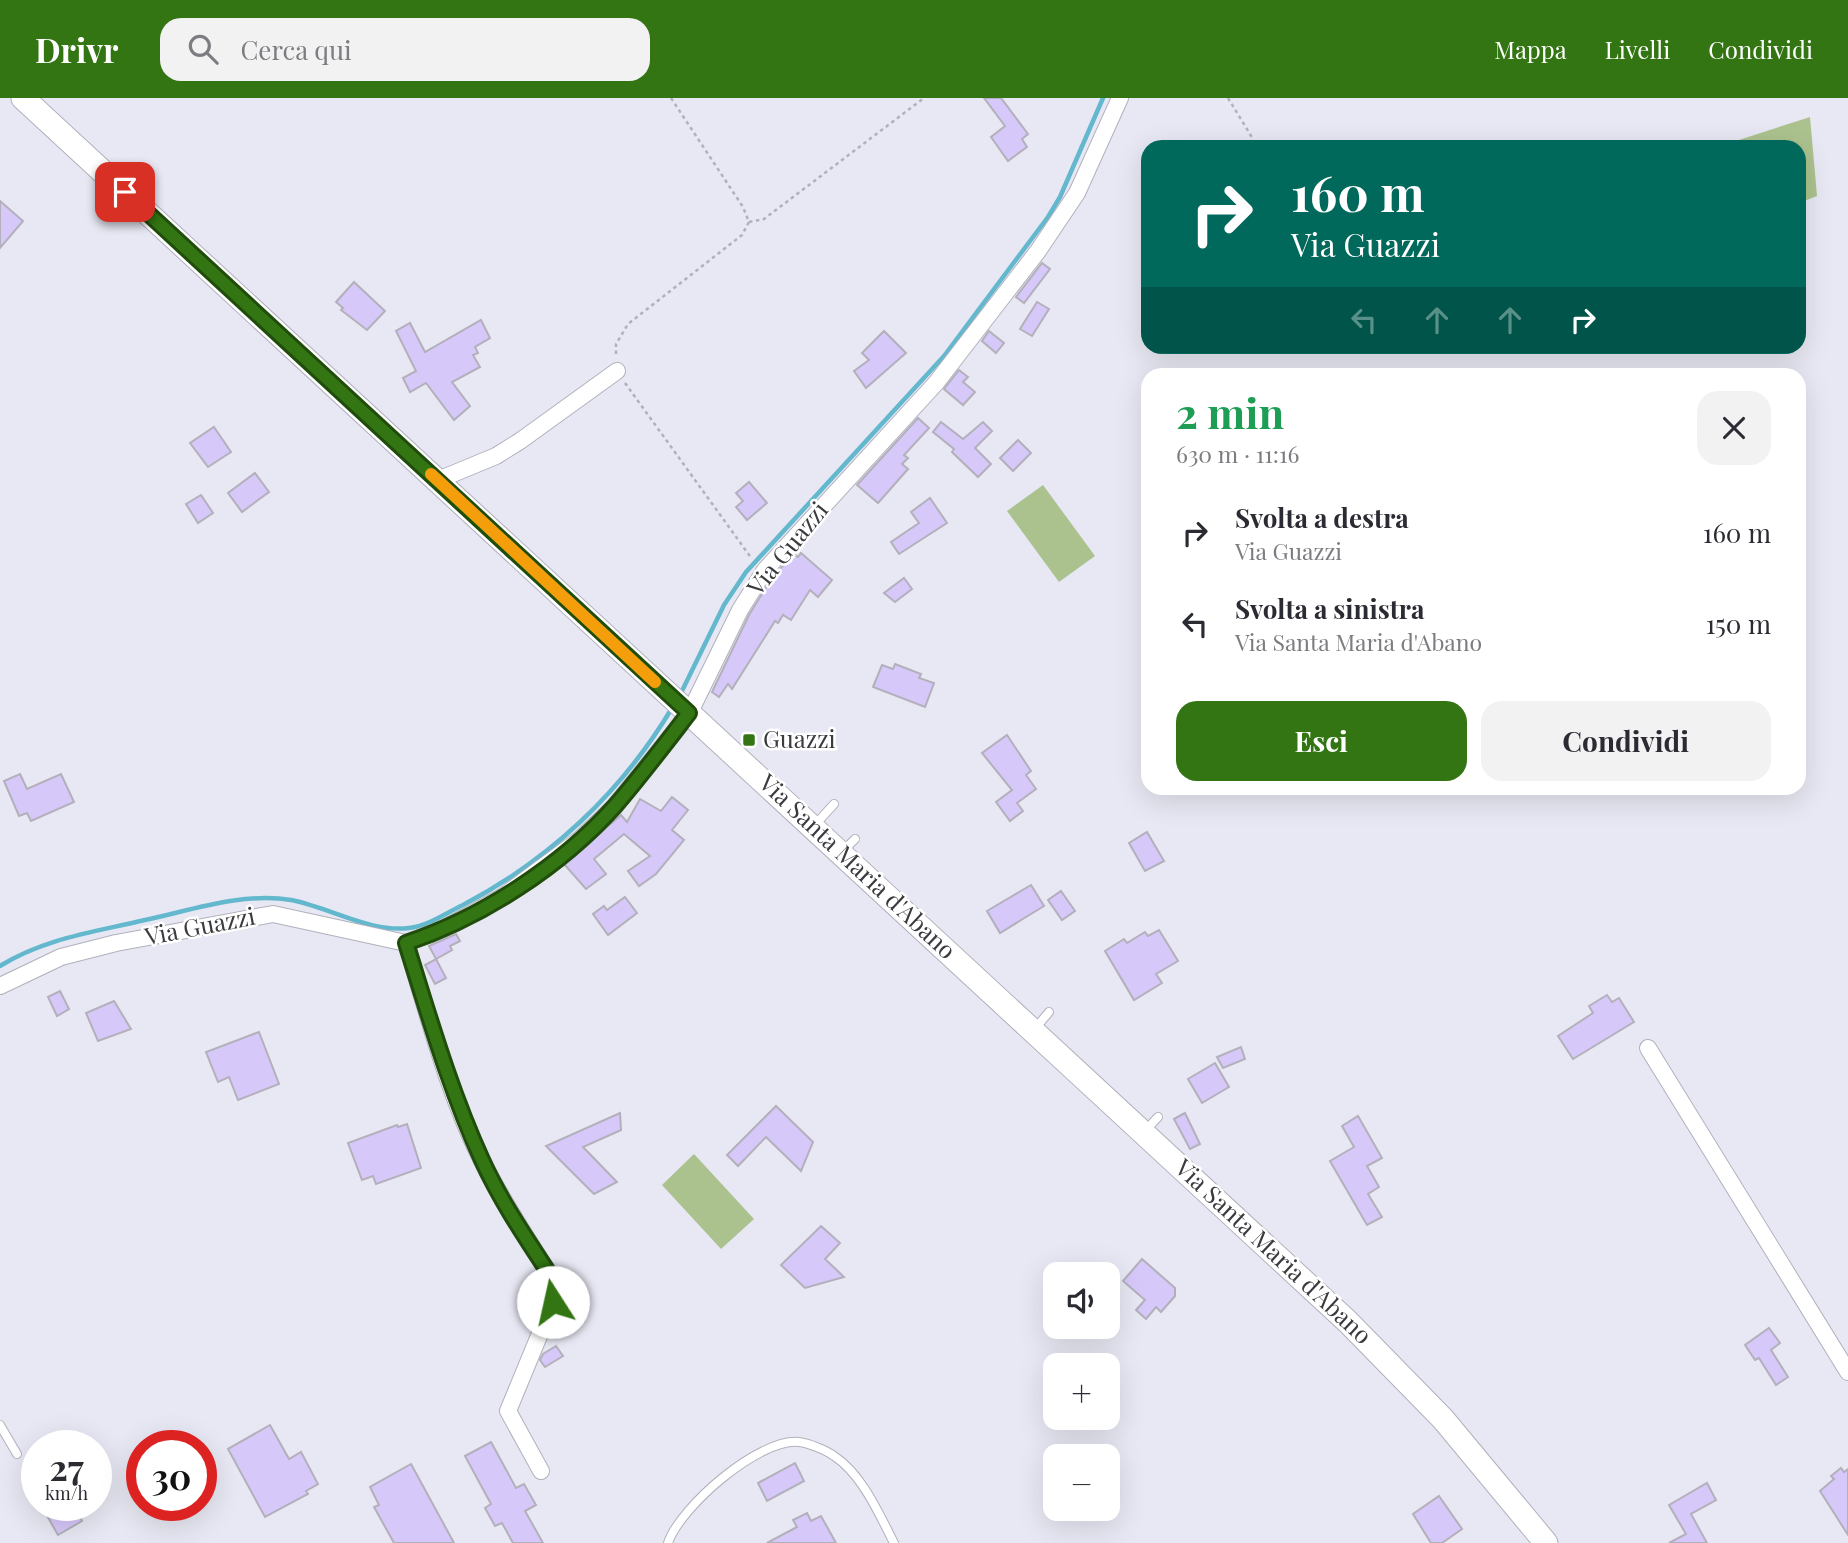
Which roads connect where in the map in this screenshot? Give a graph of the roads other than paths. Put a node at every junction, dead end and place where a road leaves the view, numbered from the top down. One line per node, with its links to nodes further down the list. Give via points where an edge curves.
1 (23, 98): 4 (street, Via Santa Maria d'Abano)
2 (1120, 98): 5 (street, Via Guazzi, via 1077,193 1038,251 936,383 765,570)
3 (617, 371): 4 (street, via 496,456)
4 (438, 480): 5 (street, Via Santa Maria d'Abano)
5 (681, 706): 7 (street, Via Santa Maria d'Abano); 8 (street, Via Guazzi, via 614,807 579,840 502,897)
6 (834, 804): 7 (lane)
7 (813, 828): 11 (street, Via Santa Maria d'Abano, via 848,846)
8 (406, 943): 9 (street, Via Guazzi, via 273,914 61,957); 16 (street, via 452,1090 483,1163 556,1284 553,1302 508,1411)
9 (0, 986)
10 (1049, 1012): 11 (lane)
11 (1034, 1030): 19 (street, Via Santa Maria d'Abano, via 1151,1124 1380,1353 1473,1454)
12 (1648, 1048): 13 (street)
13 (1848, 1372)
14 (0, 1425): 15 (lane)
15 (16, 1454)
16 (541, 1471)
17 (668, 1543): 18 (lane, via 672,1530 699,1498 733,1470 766,1451 798,1442 834,1455 855,1476)
18 (894, 1543)
19 (1546, 1543)

